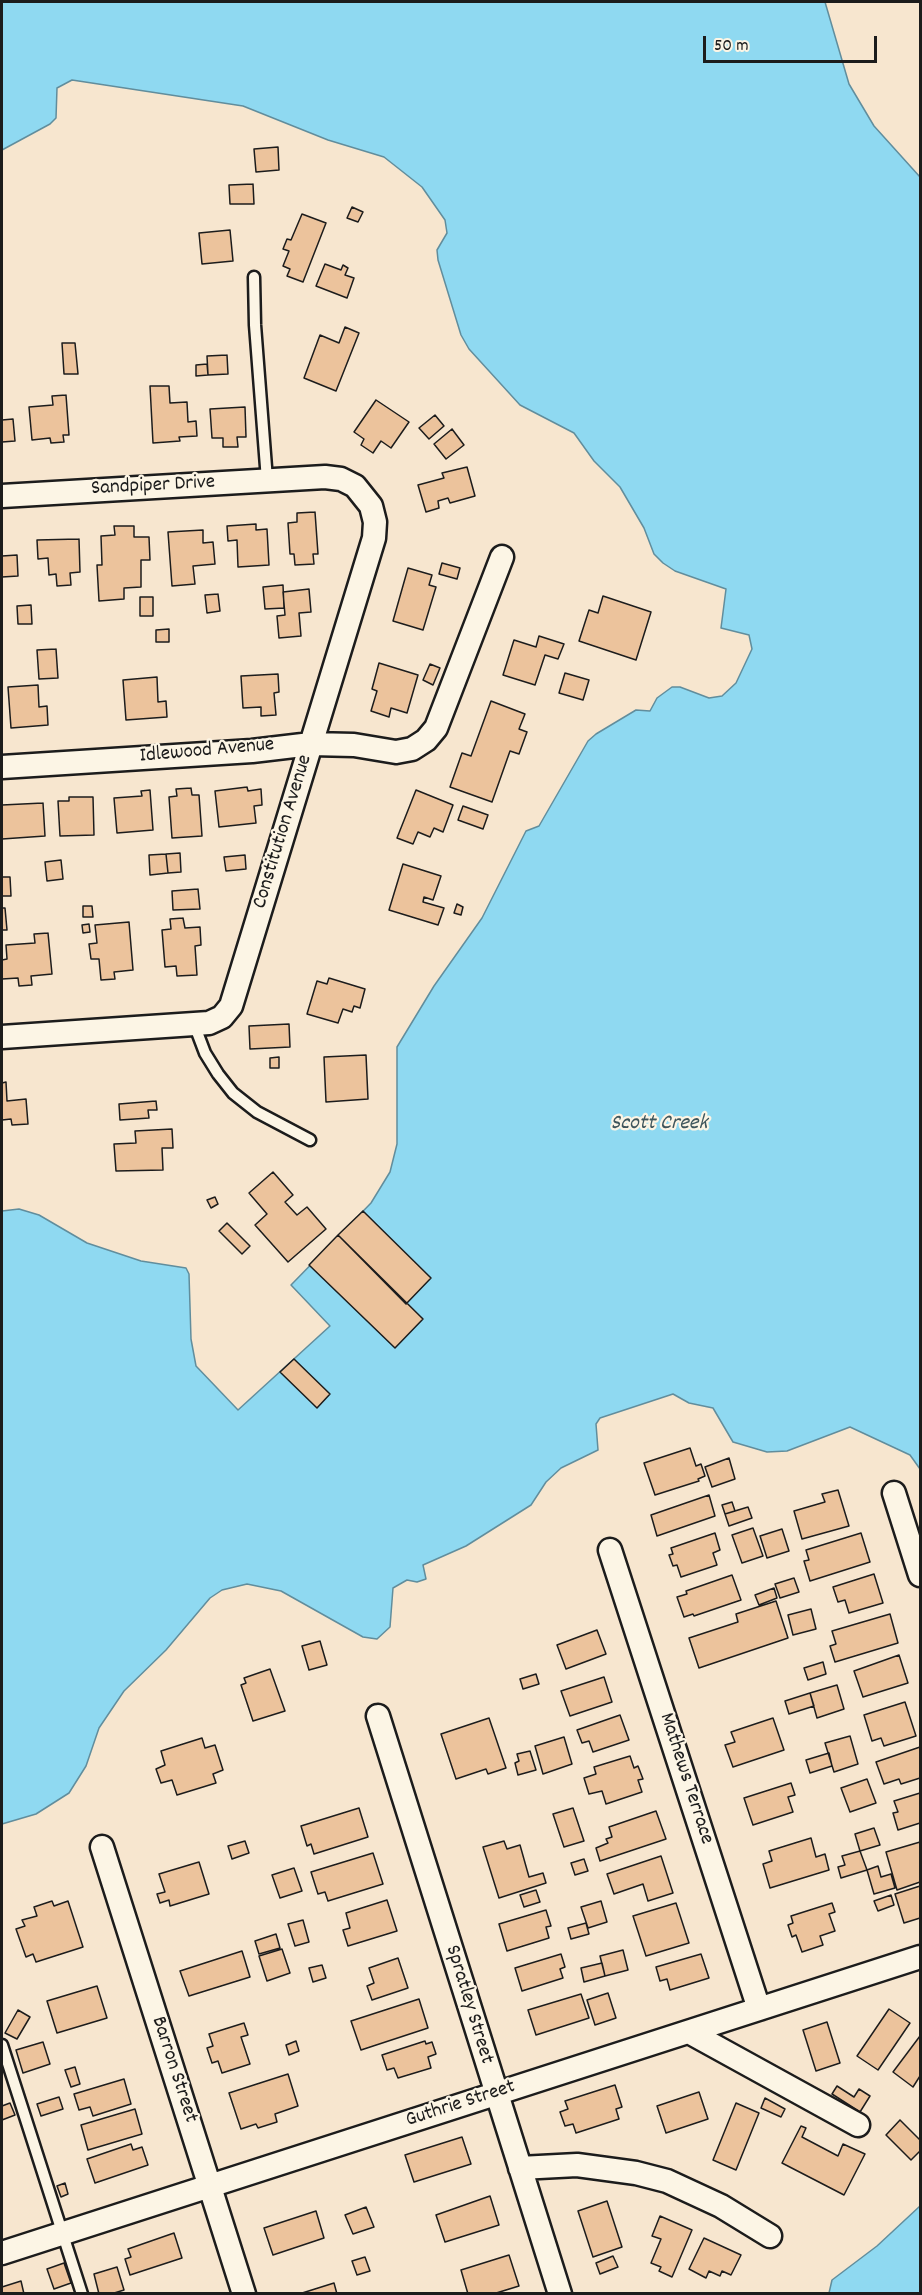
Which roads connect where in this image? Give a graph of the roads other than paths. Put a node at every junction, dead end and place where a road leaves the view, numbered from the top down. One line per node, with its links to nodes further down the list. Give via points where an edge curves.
1 (254, 277): 3 (lane)
2 (304, 478): 3 (street, Sandpiper Drive); 6 (street, Constitution Avenue, via 341,479 356,486 371,506 375,522 374,538)
3 (267, 480): 4 (street, Sandpiper Drive)
4 (2, 496)
5 (502, 557): 6 (street, Idlewood Avenue, via 436,728 426,740 412,749 396,752 354,745)
6 (311, 744): 7 (street, Idlewood Avenue); 8 (street, Constitution Avenue, via 231,1006 222,1017 209,1023)
7 (2, 767)
8 (194, 1023): 9 (street, Constitution Avenue); 10 (lane, via 205,1053 233,1093 257,1112)
9 (2, 1037)
10 (310, 1140)
11 (894, 1493): 13 (street)
12 (610, 1550): 17 (street, Mathews Terrace)
13 (921, 1575)
14 (378, 1716): 20 (street, Spratley Street)
15 (102, 1847): 23 (street, Barron Street)
16 (915, 1965): 17 (street, Guthrie Street)
17 (759, 2009): 18 (street, Guthrie Street)
18 (689, 2031): 20 (street, Guthrie Street); 21 (street)
19 (2, 2045): 24 (lane)
20 (496, 2094): 22 (street, Spratley Street); 23 (street, Guthrie Street)
21 (858, 2125)
22 (520, 2168): 25 (street, via 577,2165 647,2175 721,2206); 29 (street, Spratley Street)
23 (210, 2186): 24 (street, Guthrie Street); 28 (street, Barron Street)
24 (62, 2234): 26 (street, Guthrie Street); 27 (lane)
25 (770, 2236)
26 (2, 2253)
27 (82, 2294)
28 (244, 2294)
29 (560, 2294)

